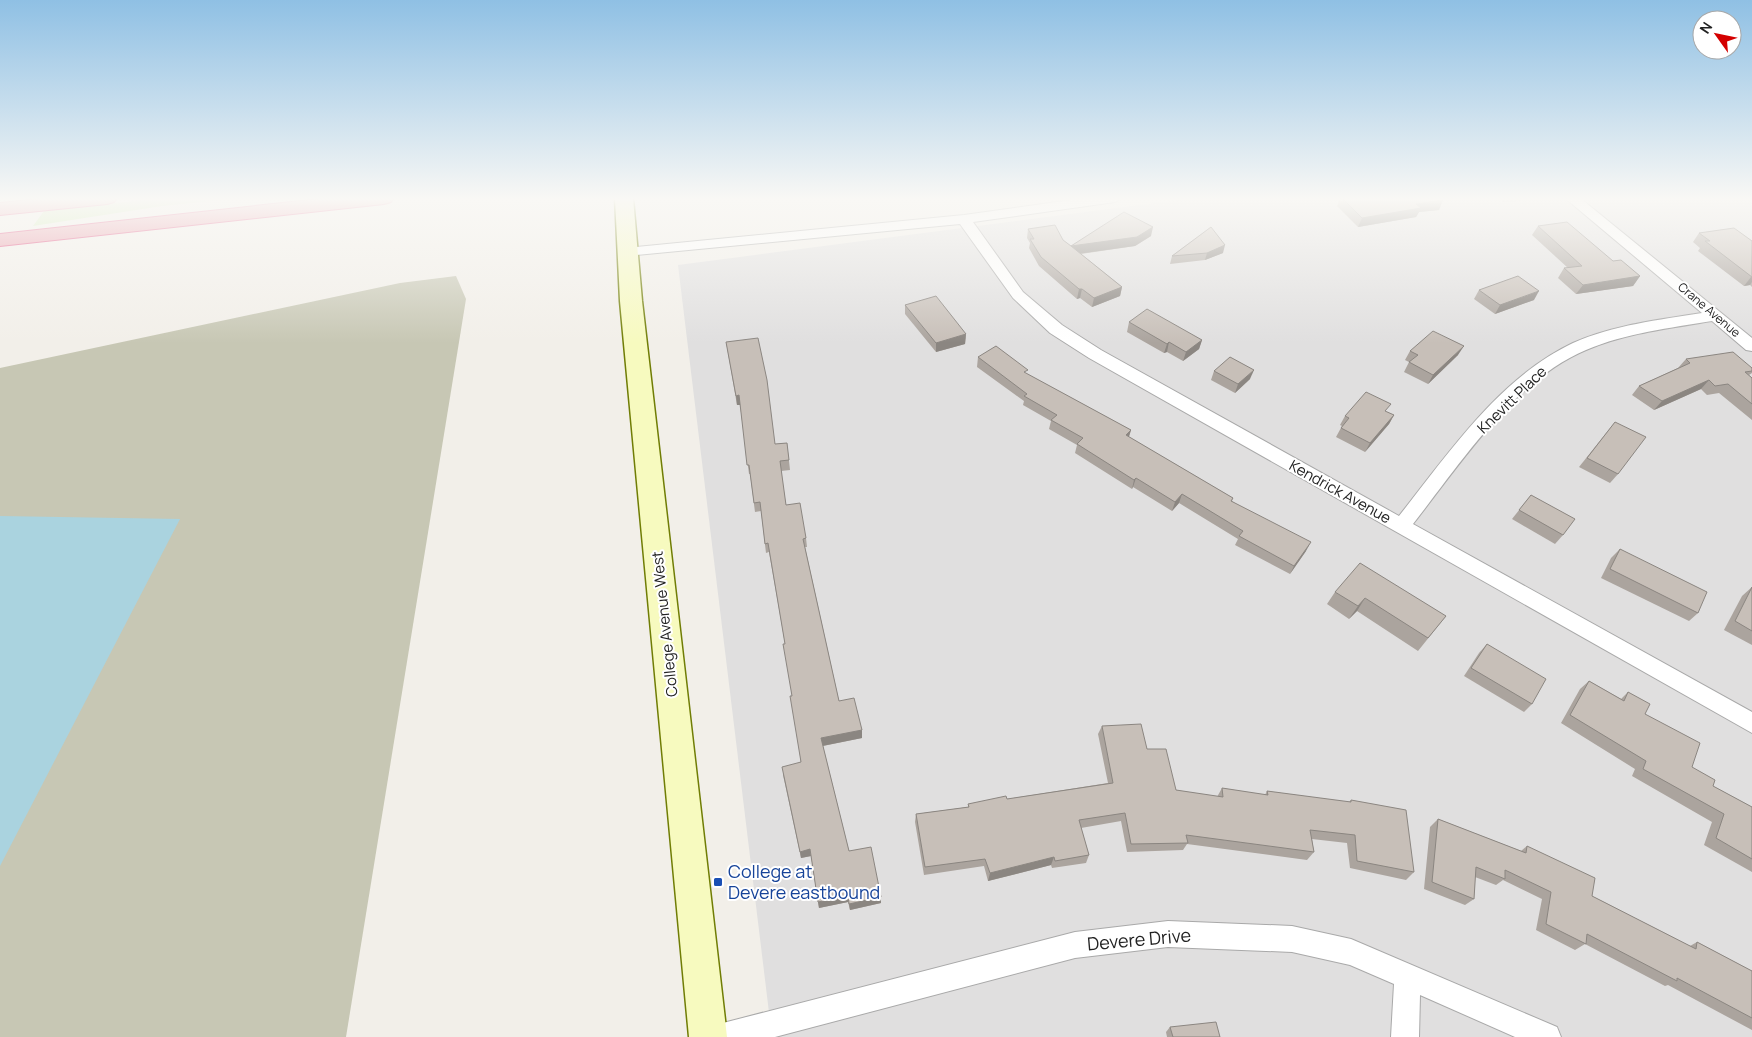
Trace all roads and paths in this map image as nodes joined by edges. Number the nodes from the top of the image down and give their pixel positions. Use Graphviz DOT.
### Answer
graph roads {
  1 [pos="626,246"];
  2 [pos="683,246"];
  3 [pos="983,246"];
  4 [pos="1631,246"];
  5 [pos="626,252"];
  6 [pos="1716,316"];
  7 [pos="1752,346"];
  8 [pos="1401,526"];
  9 [pos="1752,723"];
  10 [pos="1408,976"];
  11 [pos="708,1037"];
  12 [pos="723,1037"];
  13 [pos="1405,1037"];
  14 [pos="1547,1037"];
  1 -- 5 [label="street, College Avenue West"];
  2 -- 5 [label="street"];
  3 -- 8 [label="street, Kendrick Avenue"];
  4 -- 6 [label="street, Crane Avenue"];
  5 -- 11 [label="street, College Avenue West"];
  6 -- 7 [label="street, Crane Avenue"];
  6 -- 8 [label="street, Knevitt Place"];
  8 -- 9 [label="street, Kendrick Avenue"];
  10 -- 12 [label="street, Devere Drive"];
  10 -- 13 [label="street"];
  10 -- 14 [label="street, Devere Drive"];
}
